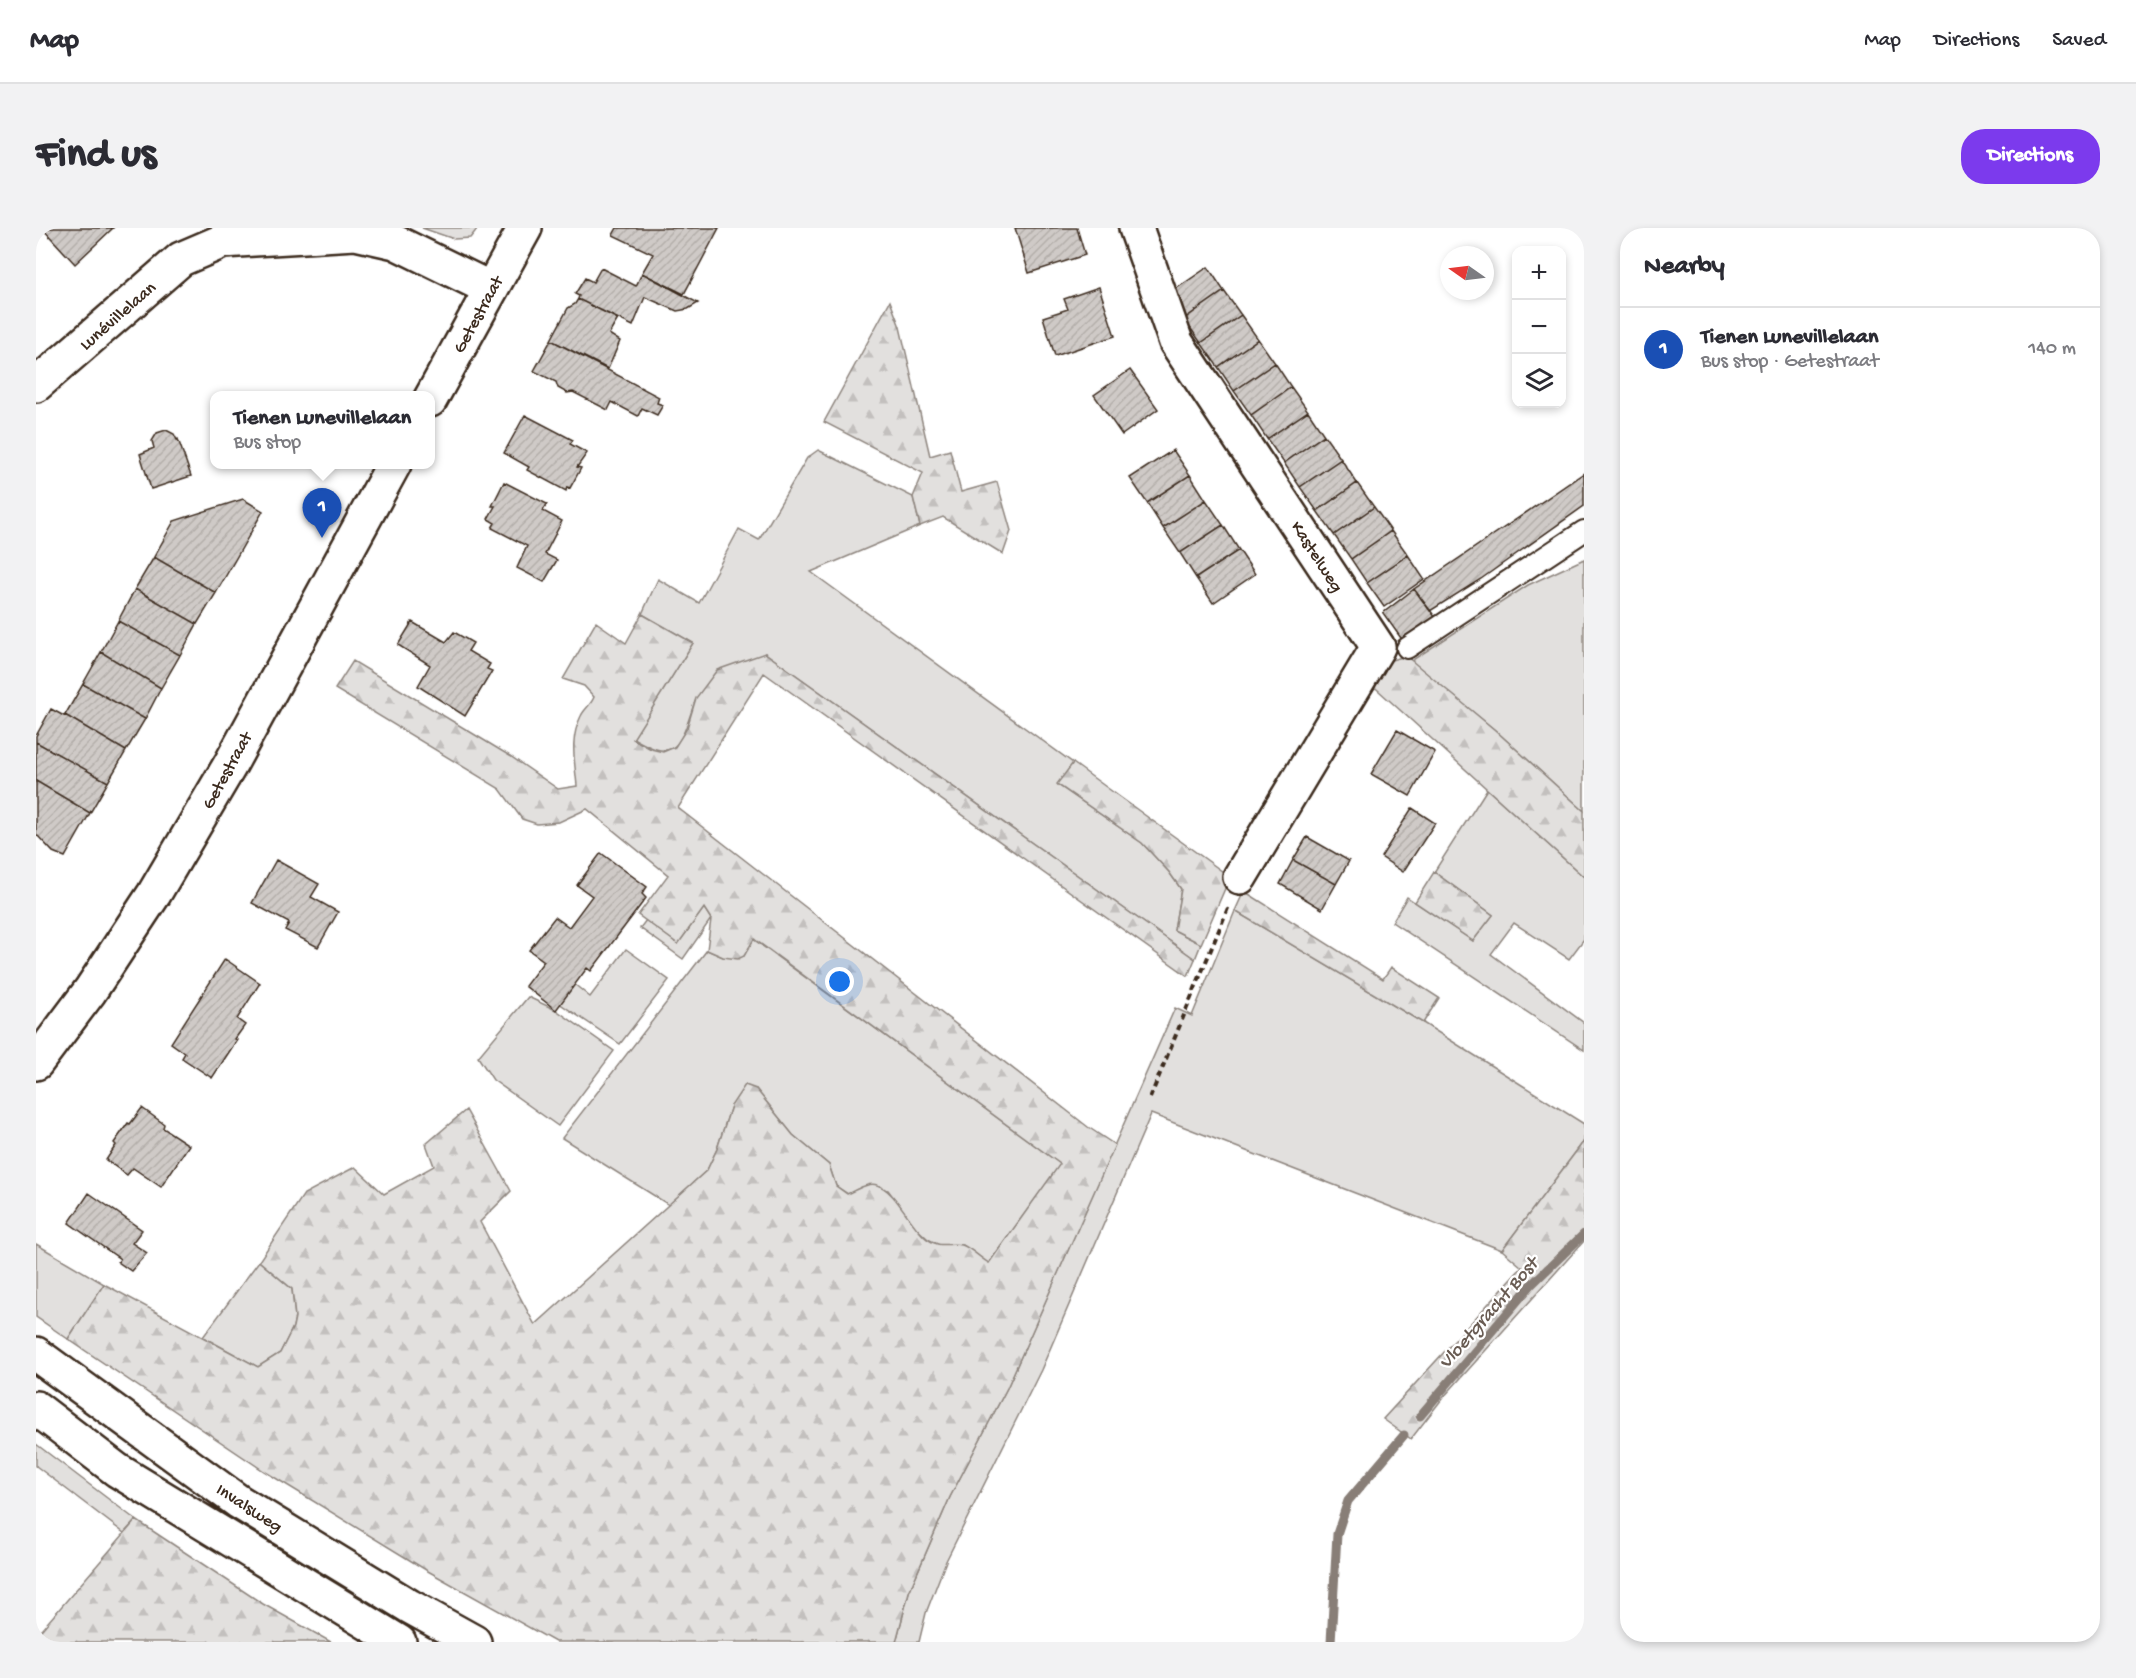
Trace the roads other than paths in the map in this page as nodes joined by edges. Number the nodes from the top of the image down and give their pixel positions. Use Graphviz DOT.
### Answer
graph roads {
  1 [pos="525,228"];
  2 [pos="1136,228"];
  3 [pos="196,239"];
  4 [pos="491,289"];
  5 [pos="36,385"];
  6 [pos="435,391"];
  7 [pos="392,469"];
  8 [pos="1584,531"];
  9 [pos="1407,648"];
  10 [pos="1240,878"];
  11 [pos="36,1063"];
  12 [pos="36,1354"];
  13 [pos="36,1408"];
  14 [pos="399,1642"];
  15 [pos="474,1642"];
  1 -- 4 [label="street, Getestraat"];
  2 -- 10 [label="street, Kastelweg"];
  3 -- 4 [label="street, Lunévillelaan"];
  3 -- 5 [label="street, Lunévillelaan"];
  4 -- 6 [label="street, Getestraat"];
  7 -- 11 [label="street, Getestraat"];
  8 -- 9 [label="lane"];
  12 -- 15 [label="street, Invalsweg"];
  13 -- 14 [label="street, Invalsweg"];
}
